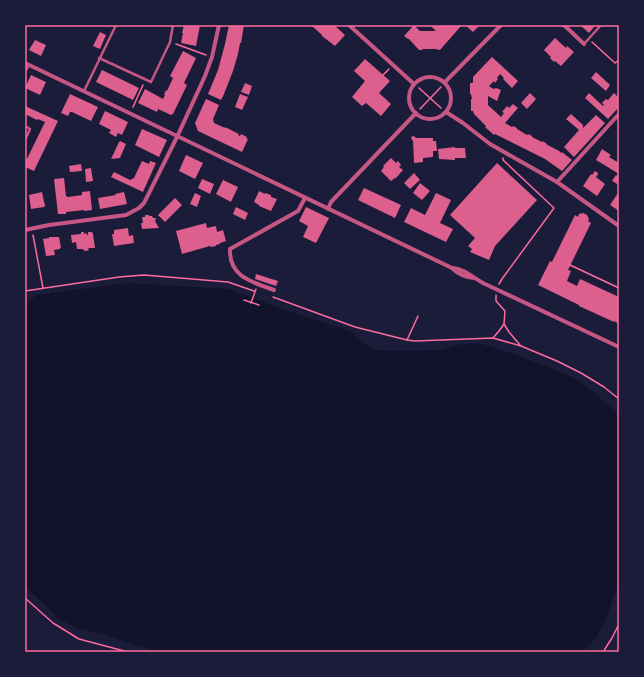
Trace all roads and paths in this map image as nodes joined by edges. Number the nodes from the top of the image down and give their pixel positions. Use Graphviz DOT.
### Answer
graph roads {
  1 [pos="116,25"];
  2 [pos="173,25"];
  3 [pos="219,25"];
  4 [pos="349,25"];
  5 [pos="501,25"];
  6 [pos="564,25"];
  7 [pos="601,25"];
  8 [pos="588,39"];
  9 [pos="170,42"];
  10 [pos="584,44"];
  11 [pos="212,57"];
  12 [pos="100,58"];
  13 [pos="619,60"];
  14 [pos="27,64"];
  15 [pos="25,72"];
  16 [pos="146,80"];
  17 [pos="445,82"];
  18 [pos="414,84"];
  19 [pos="421,90"];
  20 [pos="438,90"];
  21 [pos="84,91"];
  22 [pos="430,98"];
  23 [pos="438,106"];
  24 [pos="422,107"];
  25 [pos="446,112"];
  26 [pos="416,113"];
  27 [pos="130,114"];
  28 [pos="619,114"];
  29 [pos="25,126"];
  30 [pos="178,136"];
  31 [pos="25,140"];
  32 [pos="503,151"];
  33 [pos="557,182"];
  34 [pos="305,198"];
  35 [pos="328,209"];
  36 [pos="619,226"];
  37 [pos="32,228"];
  38 [pos="25,230"];
  39 [pos="570,265"];
  40 [pos="43,288"];
  41 [pos="619,288"];
  42 [pos="496,289"];
  43 [pos="274,290"];
  44 [pos="25,291"];
  45 [pos="270,296"];
  46 [pos="244,300"];
  47 [pos="251,303"];
  48 [pos="259,306"];
  49 [pos="418,316"];
  50 [pos="504,324"];
  51 [pos="493,338"];
  52 [pos="407,340"];
  53 [pos="521,346"];
  54 [pos="619,347"];
  55 [pos="619,399"];
  56 [pos="25,598"];
  57 [pos="619,624"];
  58 [pos="117,651"];
  59 [pos="128,652"];
  60 [pos="603,652"];
  1 -- 12 [label="lane"];
  2 -- 9 [label="lane"];
  3 -- 11 [label="street"];
  4 -- 18 [label="street"];
  5 -- 17 [label="street"];
  6 -- 10 [label="street"];
  7 -- 8 [label="lane"];
  8 -- 10 [label="lane"];
  8 -- 13 [label="path"];
  9 -- 11 [label="path"];
  9 -- 16 [label="lane"];
  11 -- 30 [label="street"];
  12 -- 16 [label="lane"];
  12 -- 21 [label="lane"];
  14 -- 15 [label="lane"];
  14 -- 21 [label="street"];
  16 -- 27 [label="path"];
  17 -- 18 [label="street"];
  17 -- 25 [label="street"];
  18 -- 26 [label="street"];
  19 -- 22 [label="path"];
  20 -- 22 [label="path"];
  21 -- 27 [label="street"];
  22 -- 23 [label="path"];
  22 -- 24 [label="path"];
  25 -- 26 [label="street"];
  25 -- 32 [label="street"];
  26 -- 35 [label="street"];
  27 -- 30 [label="street"];
  28 -- 33 [label="street"];
  29 -- 31 [label="lane"];
  30 -- 34 [label="street"];
  30 -- 37 [label="street"];
  32 -- 33 [label="street"];
  32 -- 42 [label="path"];
  33 -- 36 [label="street"];
  34 -- 35 [label="street"];
  34 -- 43 [label="street"];
  35 -- 42 [label="street"];
  37 -- 38 [label="street"];
  37 -- 40 [label="path"];
  39 -- 41 [label="path"];
  40 -- 44 [label="path"];
  40 -- 47 [label="path"];
  42 -- 50 [label="path"];
  42 -- 54 [label="street"];
  45 -- 52 [label="path"];
  46 -- 47 [label="path"];
  47 -- 48 [label="path"];
  49 -- 52 [label="path"];
  50 -- 51 [label="path"];
  50 -- 53 [label="path"];
  51 -- 52 [label="path"];
  51 -- 53 [label="path"];
  53 -- 55 [label="path"];
  56 -- 58 [label="path"];
  57 -- 60 [label="path"];
  58 -- 59 [label="path"];
}
